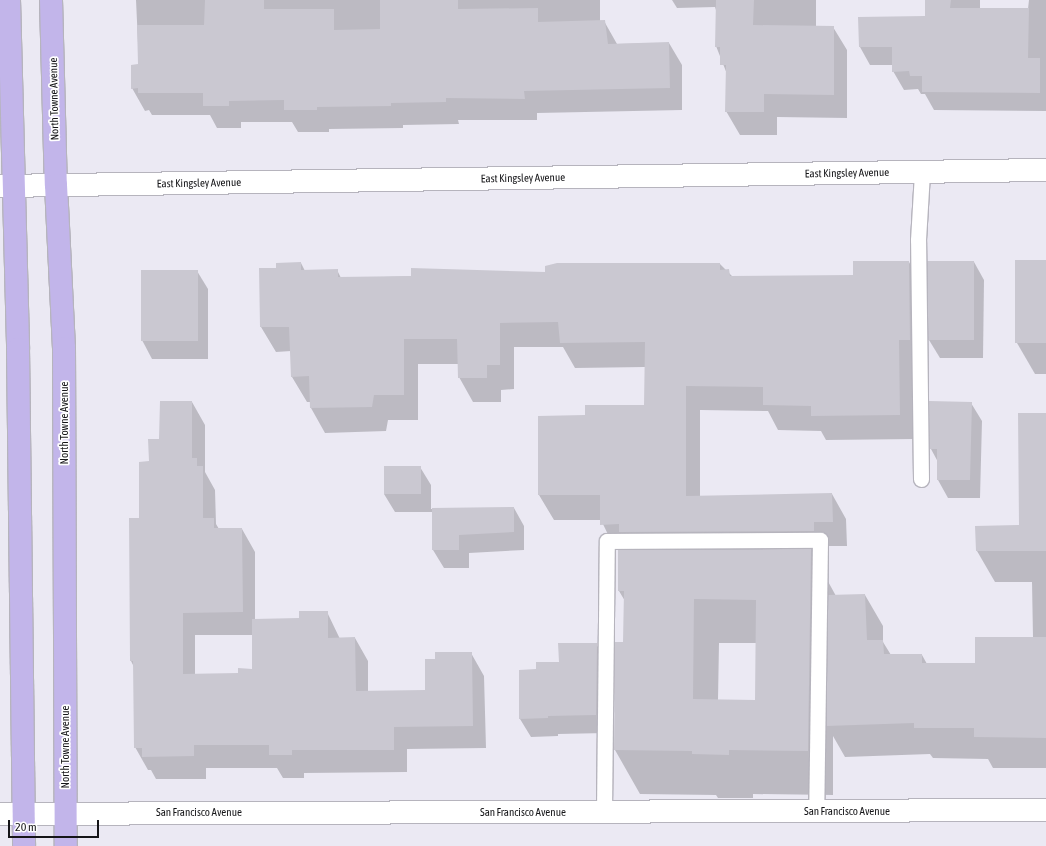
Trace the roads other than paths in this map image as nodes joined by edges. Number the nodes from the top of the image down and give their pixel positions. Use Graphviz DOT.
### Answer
graph roads {
  1 [pos="9,0"];
  2 [pos="51,0"];
  3 [pos="1046,170"];
  4 [pos="922,172"];
  5 [pos="56,185"];
  6 [pos="7,186"];
  7 [pos="922,478"];
  8 [pos="1046,810"];
  9 [pos="816,811"];
  10 [pos="65,812"];
  11 [pos="604,812"];
  12 [pos="23,813"];
  13 [pos="0,814"];
  14 [pos="24,846"];
  15 [pos="66,846"];
  1 -- 6 [label="main road"];
  2 -- 5 [label="main road, North Towne Avenue"];
  3 -- 4 [label="street, East Kingsley Avenue"];
  4 -- 5 [label="street, East Kingsley Avenue"];
  4 -- 7 [label="lane"];
  5 -- 6 [label="street, East Kingsley Avenue"];
  5 -- 10 [label="main road, North Towne Avenue"];
  6 -- 12 [label="main road"];
  8 -- 9 [label="street, San Francisco Avenue"];
  9 -- 11 [label="street, San Francisco Avenue"];
  9 -- 11 [label="lane"];
  10 -- 11 [label="street, San Francisco Avenue"];
  10 -- 12 [label="street, San Francisco Avenue"];
  10 -- 15 [label="main road, North Towne Avenue"];
  12 -- 13 [label="street, San Francisco Avenue"];
  12 -- 14 [label="main road"];
}
